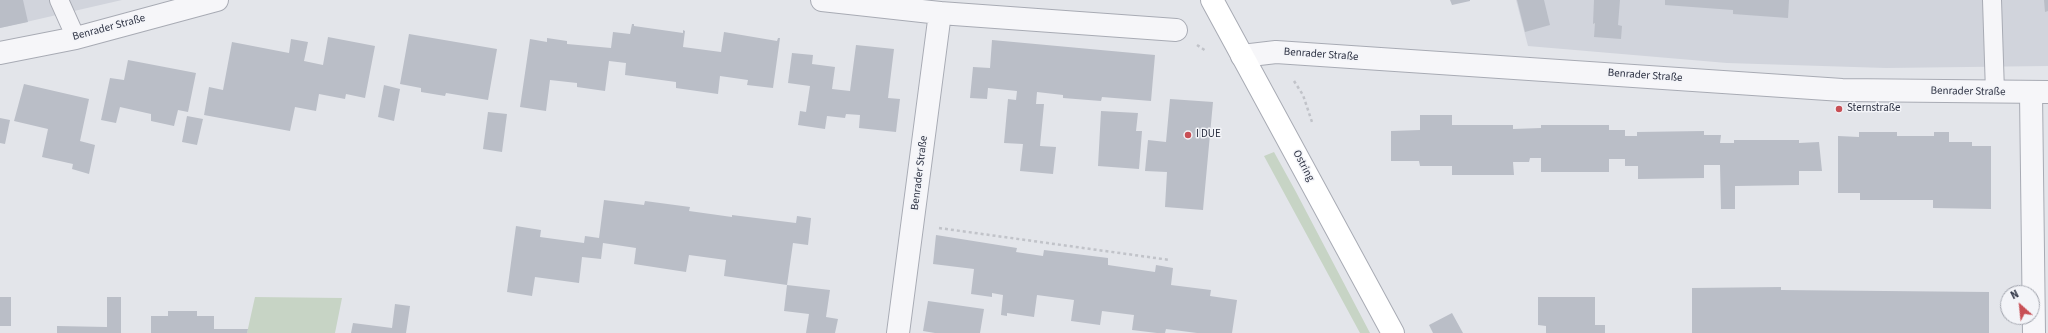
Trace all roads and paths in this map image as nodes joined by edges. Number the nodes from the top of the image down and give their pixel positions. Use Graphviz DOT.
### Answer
graph roads {
  1 [pos="59,0"];
  2 [pos="217,0"];
  3 [pos="822,0"];
  4 [pos="1212,0"];
  5 [pos="1992,0"];
  6 [pos="940,13"];
  7 [pos="1176,30"];
  8 [pos="76,38"];
  9 [pos="0,53"];
  10 [pos="1242,56"];
  11 [pos="1996,92"];
  12 [pos="2039,92"];
  13 [pos="913,225"];
  14 [pos="1170,260"];
  15 [pos="898,333"];
  16 [pos="1393,333"];
  17 [pos="2034,333"];
  1 -- 8 [label="lane"];
  2 -- 8 [label="street, Benrader Straße"];
  3 -- 6 [label="street"];
  4 -- 10 [label="main road, Ostring"];
  5 -- 11 [label="lane"];
  6 -- 7 [label="street"];
  6 -- 13 [label="street, Benrader Straße"];
  8 -- 9 [label="street, Benrader Straße"];
  10 -- 11 [label="street, Benrader Straße"];
  10 -- 16 [label="main road, Ostring"];
  11 -- 12 [label="street, Benrader Straße"];
  12 -- 17 [label="street"];
  13 -- 14 [label="path"];
  13 -- 15 [label="street, Benrader Straße"];
}
